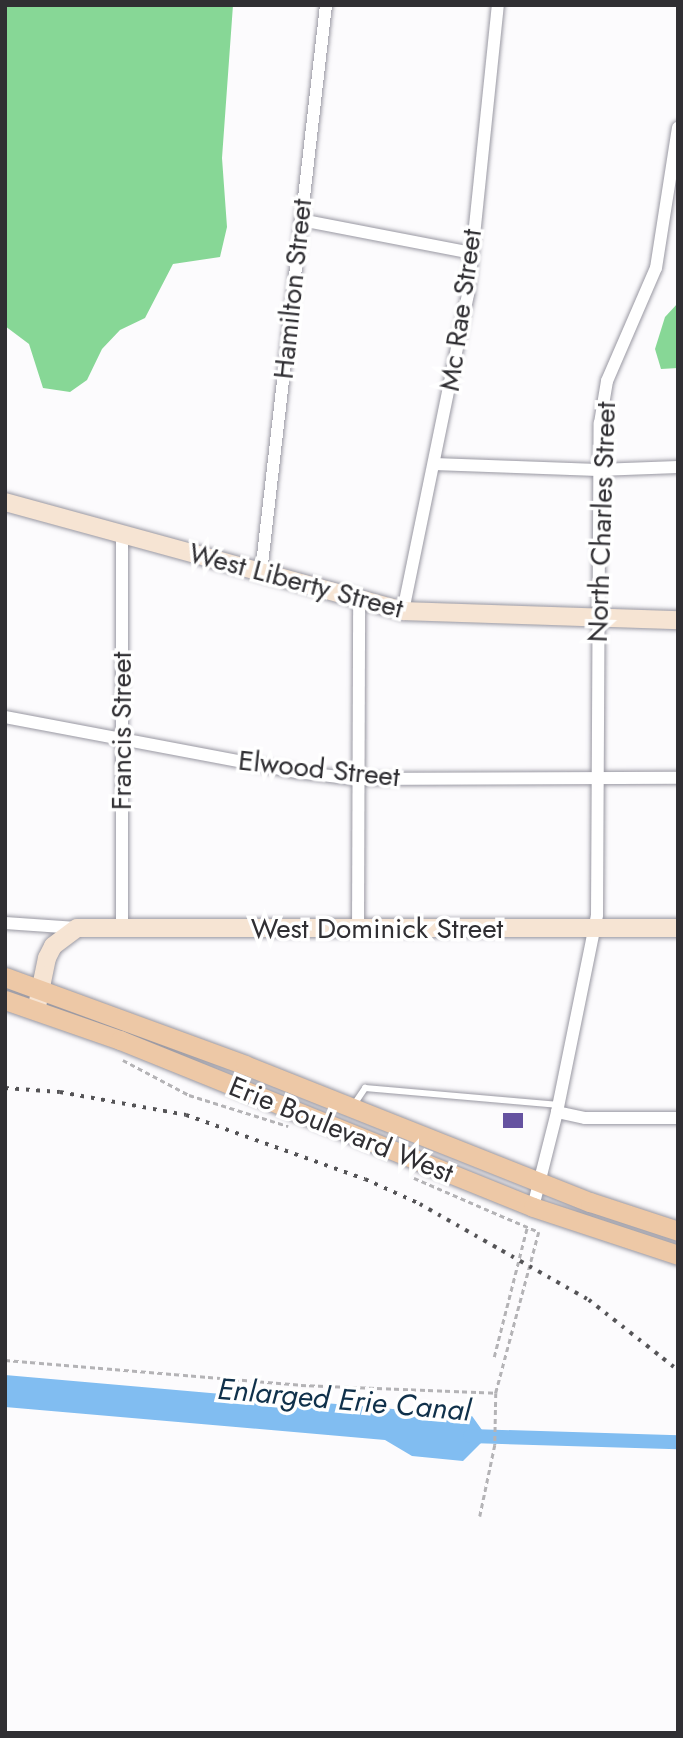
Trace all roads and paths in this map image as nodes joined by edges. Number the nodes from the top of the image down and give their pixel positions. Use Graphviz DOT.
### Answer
graph roads {
  1 [pos="326,5"];
  2 [pos="498,5"];
  3 [pos="678,128"];
  4 [pos="301,220"];
  5 [pos="472,253"];
  6 [pos="434,464"];
  7 [pos="678,467"];
  8 [pos="598,470"];
  9 [pos="5,502"];
  10 [pos="122,534"];
  11 [pos="261,573"];
  12 [pos="359,602"];
  13 [pos="403,611"];
  14 [pos="598,619"];
  15 [pos="678,620"];
  16 [pos="5,717"];
  17 [pos="122,740"];
  18 [pos="598,778"];
  19 [pos="678,778"];
  20 [pos="356,779"];
  21 [pos="5,923"];
  22 [pos="122,927"];
  23 [pos="77,928"];
  24 [pos="678,928"];
  25 [pos="358,929"];
  26 [pos="594,929"];
  27 [pos="5,978"];
  28 [pos="40,989"];
  29 [pos="5,1000"];
  30 [pos="36,1011"];
  31 [pos="116,1055"];
  32 [pos="351,1108"];
  33 [pos="558,1109"];
  34 [pos="678,1118"];
  35 [pos="289,1127"];
  36 [pos="413,1177"];
  37 [pos="538,1183"];
  38 [pos="533,1207"];
  39 [pos="528,1227"];
  40 [pos="678,1231"];
  41 [pos="678,1255"];
  42 [pos="494,1357"];
  43 [pos="5,1360"];
  44 [pos="496,1393"];
  45 [pos="480,1516"];
  1 -- 4 [label="street, Hamilton Street"];
  2 -- 5 [label="street, Mc Rae Street"];
  3 -- 8 [label="street, North Charles Street"];
  4 -- 5 [label="street"];
  4 -- 11 [label="street, Hamilton Street"];
  5 -- 6 [label="street, Mc Rae Street"];
  6 -- 8 [label="street"];
  6 -- 13 [label="street, Mc Rae Street"];
  7 -- 8 [label="street"];
  8 -- 14 [label="street, North Charles Street"];
  9 -- 10 [label="street, West Liberty Street"];
  10 -- 11 [label="street, West Liberty Street"];
  10 -- 17 [label="street, Francis Street"];
  11 -- 12 [label="street, West Liberty Street"];
  12 -- 13 [label="street, West Liberty Street"];
  12 -- 20 [label="street"];
  13 -- 14 [label="street, West Liberty Street"];
  14 -- 15 [label="street, West Liberty Street"];
  14 -- 18 [label="street, North Charles Street"];
  16 -- 17 [label="street, Elwood Street"];
  17 -- 20 [label="street, Elwood Street"];
  17 -- 22 [label="street, Francis Street"];
  18 -- 19 [label="street, Elwood Street"];
  18 -- 20 [label="street, Elwood Street"];
  18 -- 26 [label="street, North Charles Street"];
  20 -- 25 [label="street"];
  21 -- 23 [label="street, West Dominick Street"];
  22 -- 23 [label="street, West Dominick Street"];
  22 -- 25 [label="street, West Dominick Street"];
  23 -- 28 [label="street"];
  24 -- 26 [label="street, West Dominick Street"];
  25 -- 26 [label="street, West Dominick Street"];
  26 -- 33 [label="street, North Charles Street"];
  27 -- 28 [label="main road, Erie Boulevard West"];
  28 -- 30 [label="street"];
  28 -- 32 [label="main road, Erie Boulevard West"];
  29 -- 30 [label="main road, Erie Boulevard West"];
  30 -- 38 [label="main road, Erie Boulevard West"];
  31 -- 35 [label="path"];
  32 -- 33 [label="lane"];
  32 -- 37 [label="main road, Erie Boulevard West"];
  33 -- 34 [label="street"];
  33 -- 37 [label="street, North Charles Street"];
  36 -- 39 [label="path"];
  37 -- 38 [label="street, North Charles Street"];
  37 -- 40 [label="main road, Erie Boulevard West"];
  38 -- 39 [label="path"];
  38 -- 41 [label="main road, Erie Boulevard West"];
  39 -- 42 [label="path"];
  39 -- 44 [label="path"];
  43 -- 44 [label="path"];
  44 -- 45 [label="path"];
}
